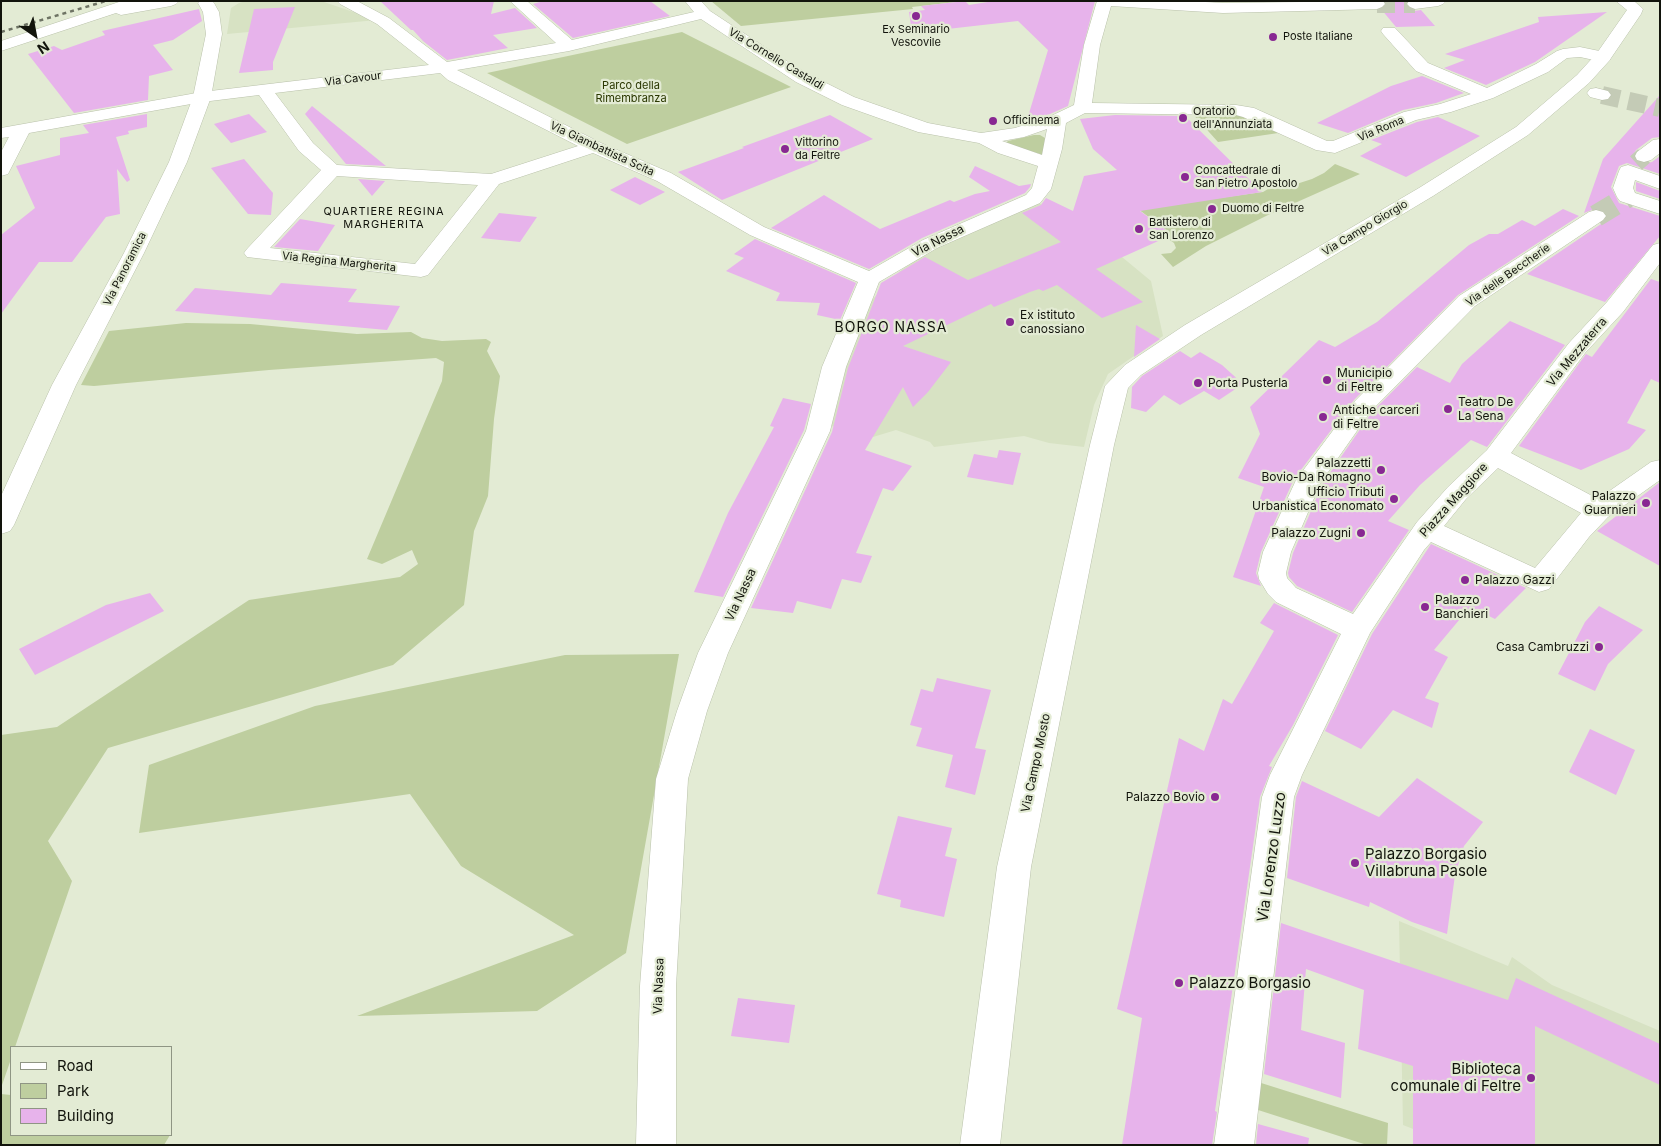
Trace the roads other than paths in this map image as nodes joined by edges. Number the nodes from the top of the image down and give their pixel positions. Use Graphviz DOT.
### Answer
graph roads {
  1 [pos="138,1"];
  2 [pos="345,1"];
  3 [pos="518,1"];
  4 [pos="1105,1"];
  5 [pos="1438,1"];
  6 [pos="1624,1"];
  7 [pos="1415,3"];
  8 [pos="193,4"];
  9 [pos="698,8"];
  10 [pos="107,12"];
  11 [pos="1,46"];
  12 [pos="569,46"];
  13 [pos="1602,57"];
  14 [pos="442,68"];
  15 [pos="264,90"];
  16 [pos="1487,94"];
  17 [pos="202,97"];
  18 [pos="1082,108"];
  19 [pos="1057,120"];
  20 [pos="22,130"];
  21 [pos="1,134"];
  22 [pos="981,138"];
  23 [pos="1660,144"];
  24 [pos="594,147"];
  25 [pos="1048,163"];
  26 [pos="1636,163"];
  27 [pos="1,170"];
  28 [pos="332,170"];
  29 [pos="492,180"];
  30 [pos="1660,182"];
  31 [pos="1660,208"];
  32 [pos="1596,216"];
  33 [pos="1660,249"];
  34 [pos="870,279"];
  35 [pos="1117,386"];
  36 [pos="1496,456"];
  37 [pos="1660,468"];
  38 [pos="1599,511"];
  39 [pos="1,525"];
  40 [pos="1421,536"];
  41 [pos="1358,629"];
  42 [pos="656,1145"];
  43 [pos="980,1145"];
  44 [pos="1234,1145"];
  1 -- 10 [label="street"];
  2 -- 14 [label="street, Via Giambattista Scita"];
  3 -- 12 [label="street"];
  4 -- 16 [label="street"];
  4 -- 18 [label="street"];
  5 -- 7 [label="street"];
  6 -- 13 [label="street"];
  8 -- 10 [label="street"];
  8 -- 17 [label="street, Via Panoramica"];
  9 -- 12 [label="street, Via Cavour"];
  9 -- 22 [label="street, Via Cornelio Castaldi"];
  10 -- 11 [label="street"];
  12 -- 14 [label="street, Via Cavour"];
  13 -- 16 [label="street, Via Roma"];
  13 -- 35 [label="street, Via Campo Giorgio"];
  14 -- 15 [label="street, Via Cavour"];
  14 -- 24 [label="street, Via Giambattista Scita"];
  15 -- 17 [label="street, Via Cavour"];
  15 -- 28 [label="street"];
  16 -- 18 [label="street, Via Roma"];
  17 -- 20 [label="street, Via Cavour"];
  17 -- 39 [label="street, Via Panoramica"];
  18 -- 19 [label="street"];
  19 -- 22 [label="street"];
  19 -- 25 [label="street, Via Nassa"];
  20 -- 21 [label="street, Via Cavour"];
  20 -- 27 [label="street"];
  22 -- 25 [label="street"];
  23 -- 26 [label="street"];
  24 -- 29 [label="street"];
  24 -- 34 [label="street, Via Giambattista Scita"];
  25 -- 34 [label="street, Via Nassa"];
  26 -- 30 [label="street"];
  26 -- 31 [label="street"];
  28 -- 29 [label="street"];
  28 -- 29 [label="street, Via Regina Margherita"];
  32 -- 41 [label="street, Via delle Beccherie"];
  33 -- 36 [label="street, Via Mezzaterra"];
  34 -- 42 [label="street, Via Nassa"];
  35 -- 43 [label="street, Via Campo Mosto"];
  36 -- 38 [label="street, Piazza Maggiore"];
  36 -- 40 [label="street, Piazza Maggiore"];
  37 -- 38 [label="street"];
  38 -- 40 [label="street"];
  40 -- 41 [label="street, Via Lorenzo Luzzo"];
  41 -- 44 [label="street, Via Lorenzo Luzzo"];
}
